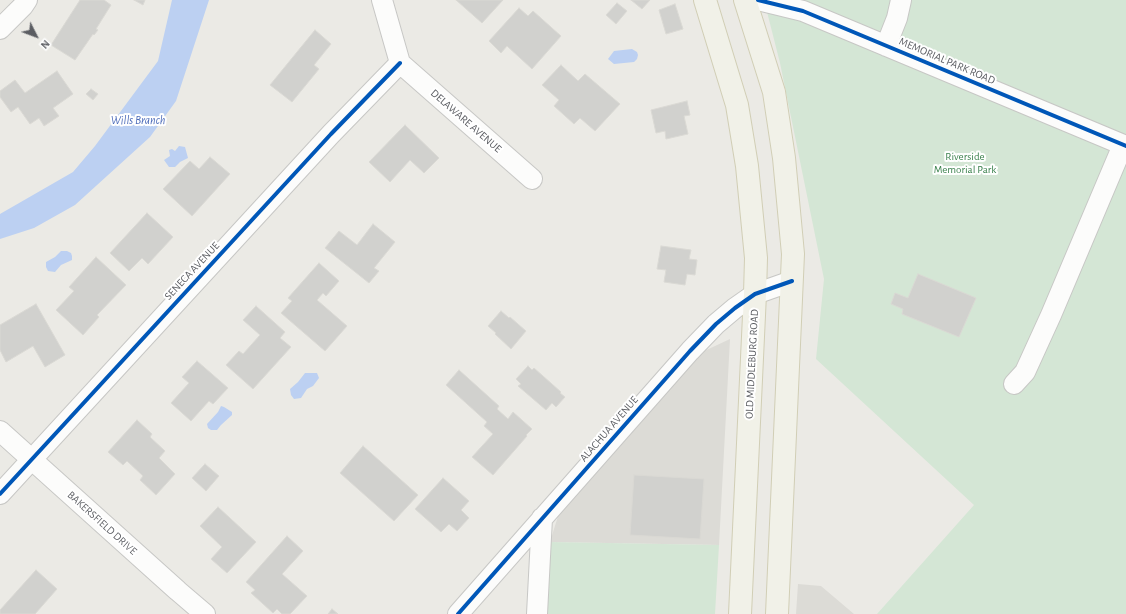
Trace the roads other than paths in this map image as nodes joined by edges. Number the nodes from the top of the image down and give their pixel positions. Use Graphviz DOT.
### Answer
graph roads {
  1 [pos="27,0"];
  2 [pos="382,0"];
  3 [pos="705,0"];
  4 [pos="745,0"];
  5 [pos="758,0"];
  6 [pos="901,0"];
  7 [pos="0,29"];
  8 [pos="886,46"];
  9 [pos="400,63"];
  10 [pos="1125,145"];
  11 [pos="532,179"];
  12 [pos="792,281"];
  13 [pos="755,294"];
  14 [pos="1014,384"];
  15 [pos="0,430"];
  16 [pos="32,460"];
  17 [pos="0,494"];
  18 [pos="542,518"];
  19 [pos="205,614"];
  20 [pos="458,614"];
  21 [pos="537,614"];
  22 [pos="740,614"];
  23 [pos="777,614"];
  1 -- 7 [label="street"];
  2 -- 9 [label="street"];
  3 -- 13 [label="main road, OLD MIDDLEBURG ROAD"];
  4 -- 12 [label="main road"];
  5 -- 8 [label="street, MEMORIAL PARK ROAD"];
  6 -- 8 [label="street"];
  8 -- 10 [label="street, MEMORIAL PARK ROAD"];
  9 -- 11 [label="street, DELAWARE AVENUE"];
  9 -- 16 [label="street, SENECA AVENUE"];
  10 -- 14 [label="street"];
  12 -- 13 [label="street, ALACHUA AVENUE"];
  12 -- 23 [label="main road"];
  13 -- 18 [label="street, ALACHUA AVENUE"];
  13 -- 22 [label="main road, OLD MIDDLEBURG ROAD"];
  15 -- 16 [label="street, BAKERSFIELD DRIVE"];
  16 -- 17 [label="street, SENECA AVENUE"];
  16 -- 19 [label="street, BAKERSFIELD DRIVE"];
  18 -- 20 [label="street, ALACHUA AVENUE"];
  18 -- 21 [label="street"];
}
